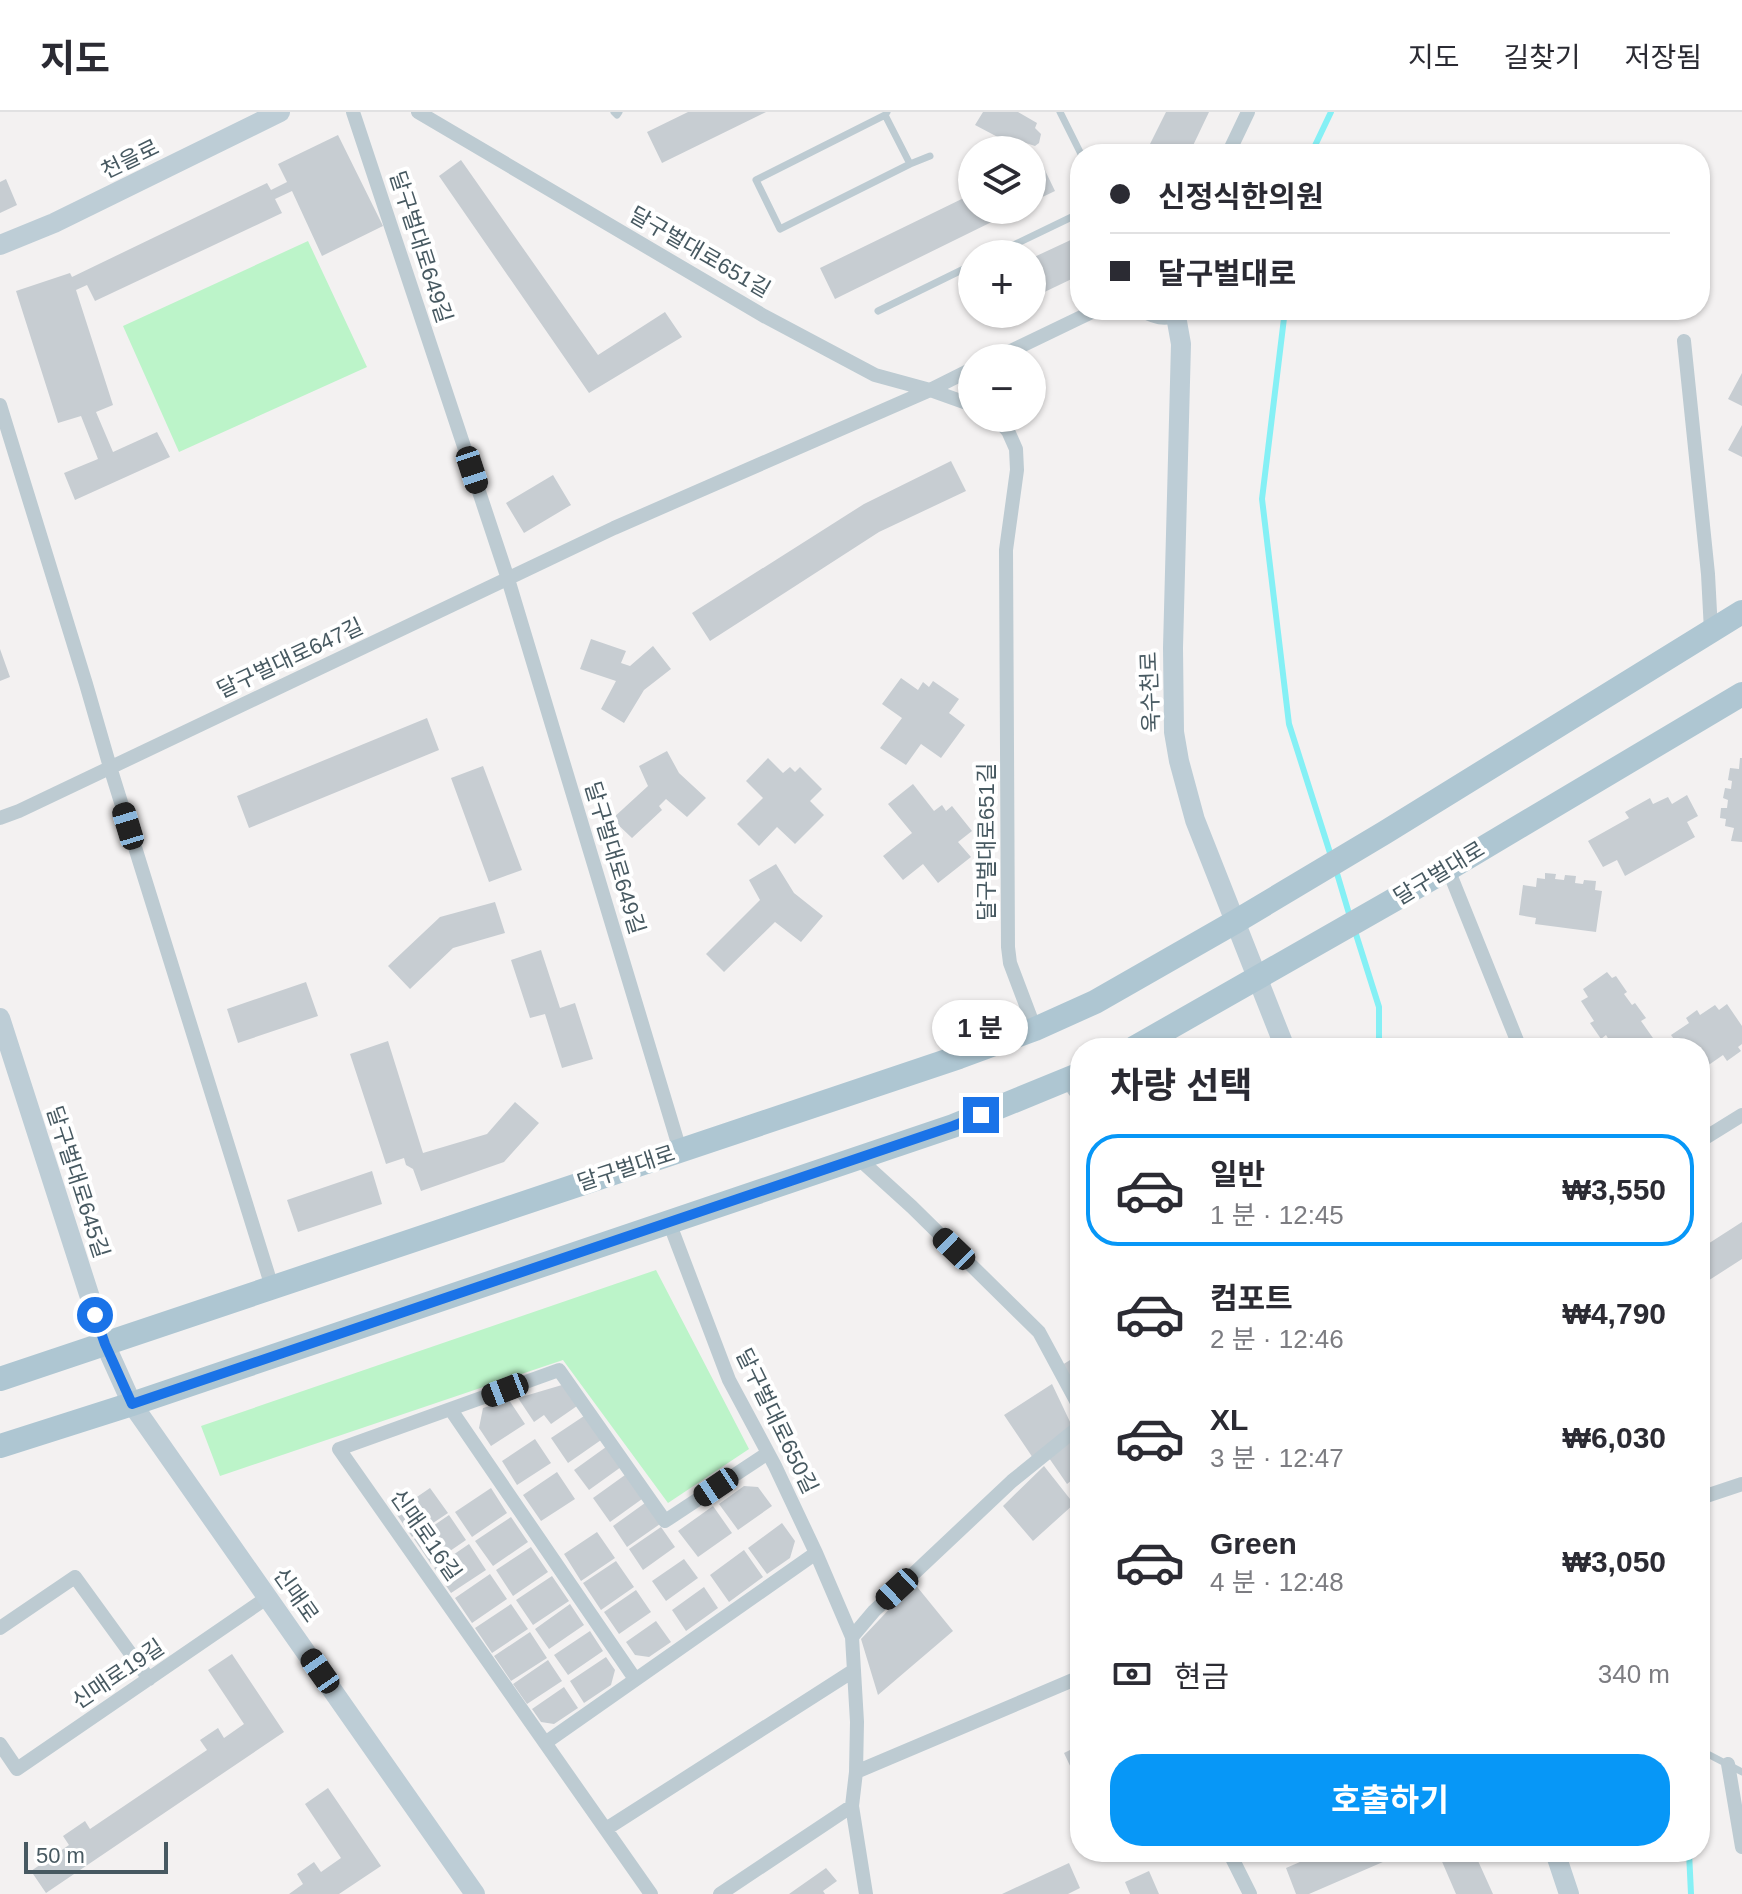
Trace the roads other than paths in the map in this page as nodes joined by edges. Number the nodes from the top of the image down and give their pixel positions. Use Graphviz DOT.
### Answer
graph roads {
  1 [pos="280,112"];
  2 [pos="353,112"];
  3 [pos="418,112"];
  4 [pos="1060,112"];
  5 [pos="1248,112"];
  6 [pos="886,113"];
  7 [pos="1076,144"];
  8 [pos="1233,144"];
  9 [pos="930,156"];
  10 [pos="910,164"];
  11 [pos="1070,218"];
  12 [pos="1024,240"];
  13 [pos="0,245"];
  14 [pos="958,272"];
  15 [pos="878,311"];
  16 [pos="1075,320"];
  17 [pos="1181,320"];
  18 [pos="1684,341"];
  19 [pos="1025,344"];
  20 [pos="958,376"];
  21 [pos="930,390"];
  22 [pos="958,400"];
  23 [pos="0,405"];
  24 [pos="1008,432"];
  25 [pos="508,579"];
  26 [pos="1742,612"];
  27 [pos="1711,631"];
  28 [pos="1742,694"];
  29 [pos="110,767"];
  30 [pos="0,818"];
  31 [pos="1448,869"];
  32 [pos="1235,922"];
  33 [pos="1258,979"];
  34 [pos="0,1018"];
  35 [pos="1035,1029"];
  36 [pos="1152,1038"];
  37 [pos="1281,1038"];
  38 [pos="1516,1038"];
  39 [pos="1070,1086"];
  40 [pos="1742,1115"];
  41 [pos="1710,1135"];
  42 [pos="680,1150"];
  43 [pos="858,1158"];
  44 [pos="669,1222"];
  45 [pos="272,1287"];
  46 [pos="105,1344"];
  47 [pos="0,1379"];
  48 [pos="1070,1389"];
  49 [pos="132,1404"];
  50 [pos="451,1410"];
  51 [pos="1070,1434"];
  52 [pos="0,1446"];
  53 [pos="768,1453"];
  54 [pos="1742,1484"];
  55 [pos="1710,1495"];
  56 [pos="816,1553"];
  57 [pos="268,1597"];
  58 [pos="0,1628"];
  59 [pos="852,1637"];
  60 [pos="853,1671"];
  61 [pos="149,1679"];
  62 [pos="635,1679"];
  63 [pos="1070,1681"];
  64 [pos="545,1743"];
  65 [pos="0,1744"];
  66 [pos="1710,1755"];
  67 [pos="1728,1764"];
  68 [pos="856,1772"];
  69 [pos="1742,1772"];
  70 [pos="852,1806"];
  71 [pos="606,1829"];
  72 [pos="1742,1847"];
  73 [pos="1234,1862"];
  74 [pos="1558,1862"];
  75 [pos="475,1894"];
  76 [pos="651,1894"];
  77 [pos="720,1894"];
  78 [pos="866,1894"];
  79 [pos="1250,1894"];
  80 [pos="1569,1894"];
  1 -- 13 [label="street, 천을로"];
  2 -- 25 [label="street, 달구벌대로649길"];
  3 -- 21 [label="street, 달구벌대로651길"];
  4 -- 7 [label="lane"];
  5 -- 8 [label="street"];
  6 -- 10 [label="lane"];
  6 -- 10 [label="lane"];
  9 -- 10 [label="lane"];
  11 -- 12 [label="lane"];
  14 -- 15 [label="lane"];
  16 -- 19 [label="street"];
  17 -- 32 [label="street, 욱수천로"];
  18 -- 27 [label="street"];
  20 -- 21 [label="street"];
  21 -- 22 [label="street, 달구벌대로651길"];
  21 -- 25 [label="street"];
  23 -- 29 [label="street"];
  24 -- 35 [label="street, 달구벌대로651길"];
  25 -- 29 [label="street, 달구벌대로647길"];
  25 -- 42 [label="street, 달구벌대로649길"];
  26 -- 27 [label="main road"];
  27 -- 32 [label="main road, 달구벌대로"];
  28 -- 31 [label="main road, 달구벌대로"];
  29 -- 30 [label="street, 달구벌대로647길"];
  29 -- 45 [label="street"];
  31 -- 33 [label="main road, 달구벌대로"];
  31 -- 38 [label="street"];
  32 -- 33 [label="street, 욱수천로"];
  32 -- 35 [label="main road, 달구벌대로"];
  33 -- 36 [label="main road, 달구벌대로"];
  33 -- 37 [label="street, 욱수천로"];
  34 -- 46 [label="street, 달구벌대로645길"];
  35 -- 42 [label="main road, 달구벌대로"];
  39 -- 43 [label="main road"];
  40 -- 41 [label="street"];
  42 -- 45 [label="main road, 달구벌대로"];
  43 -- 44 [label="main road"];
  43 -- 48 [label="street"];
  44 -- 49 [label="main road"];
  44 -- 53 [label="street, 달구벌대로650길"];
  45 -- 46 [label="main road, 달구벌대로"];
  46 -- 47 [label="main road, 달구벌대로"];
  46 -- 49 [label="street, 달구벌대로645길"];
  49 -- 52 [label="main road"];
  49 -- 57 [label="street, 신매로"];
  50 -- 53 [label="street, 신매로16길"];
  50 -- 62 [label="street"];
  50 -- 64 [label="street, 신매로16길"];
  51 -- 59 [label="street"];
  53 -- 56 [label="street, 달구벌대로650길"];
  54 -- 55 [label="street"];
  56 -- 59 [label="street, 달구벌대로650길"];
  56 -- 62 [label="street"];
  57 -- 61 [label="street, 신매로19길"];
  57 -- 75 [label="street, 신매로"];
  58 -- 61 [label="street"];
  59 -- 60 [label="street, 달구벌대로650길"];
  60 -- 68 [label="street, 달구벌대로650길"];
  60 -- 71 [label="street"];
  61 -- 65 [label="street, 신매로19길"];
  62 -- 64 [label="street"];
  63 -- 68 [label="street"];
  64 -- 71 [label="street, 신매로16길"];
  66 -- 67 [label="lane"];
  67 -- 69 [label="lane"];
  67 -- 72 [label="street"];
  68 -- 70 [label="street, 달구벌대로650길"];
  70 -- 77 [label="street"];
  70 -- 78 [label="street, 달구벌대로650길"];
  71 -- 76 [label="street, 신매로16길"];
  73 -- 79 [label="street"];
  74 -- 80 [label="street"];
}
